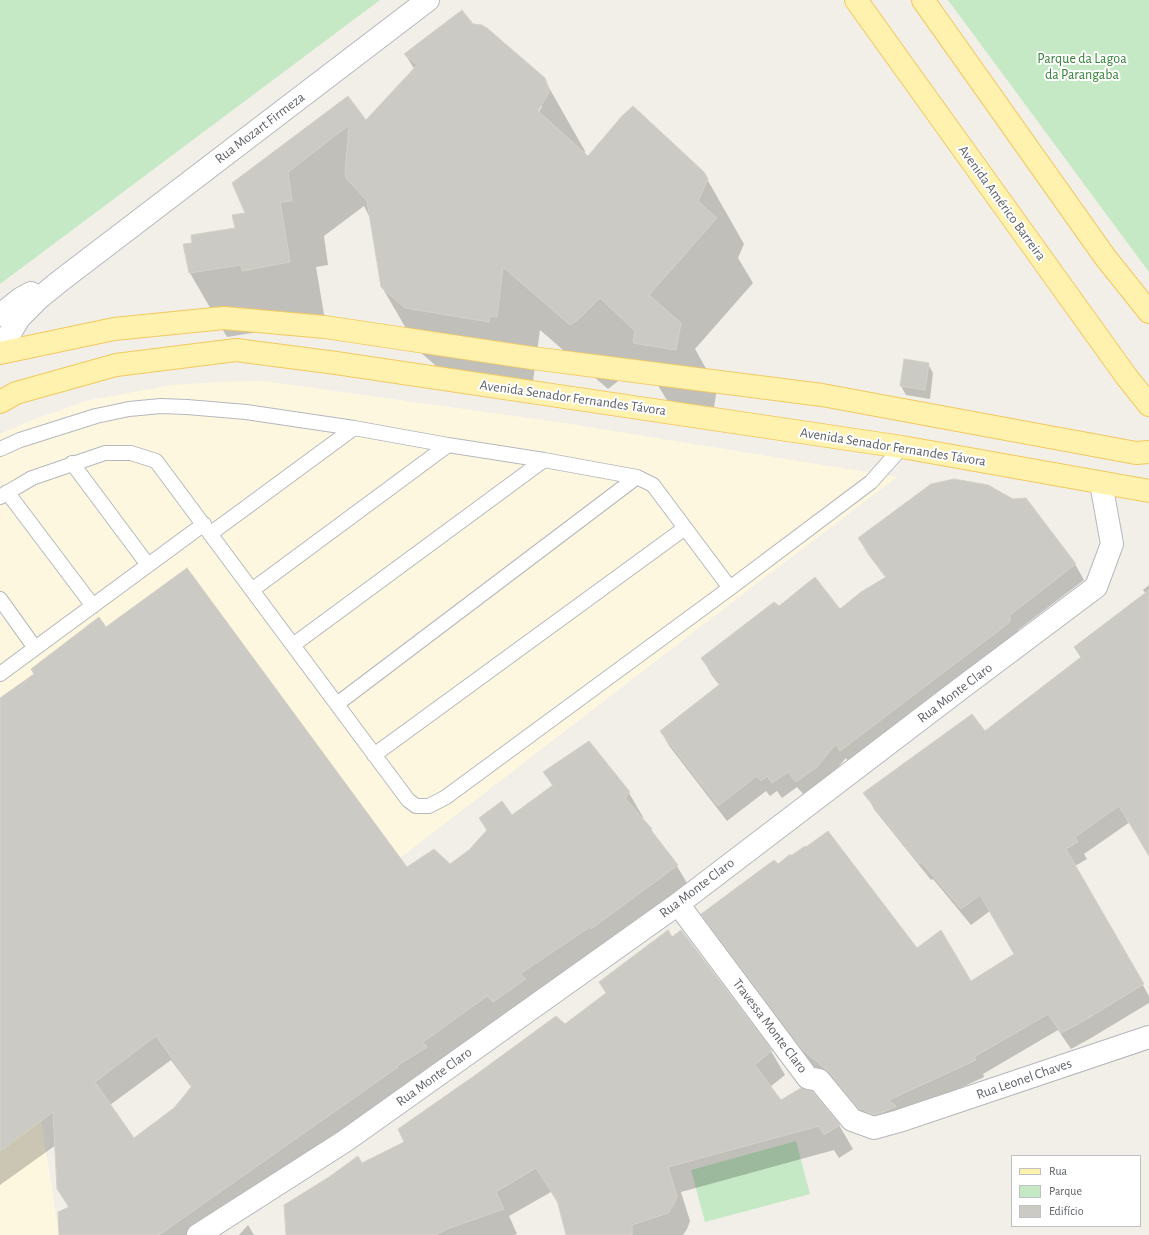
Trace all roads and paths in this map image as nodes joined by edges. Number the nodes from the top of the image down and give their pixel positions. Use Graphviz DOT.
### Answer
graph roads {
  1 [pos="428,0"];
  2 [pos="856,0"];
  3 [pos="923,0"];
  4 [pos="92,257"];
  5 [pos="1149,312"];
  6 [pos="0,315"];
  7 [pos="1,353"];
  8 [pos="0,402"];
  9 [pos="1149,405"];
  10 [pos="354,428"];
  11 [pos="448,445"];
  12 [pos="902,447"];
  13 [pos="0,449"];
  14 [pos="1149,452"];
  15 [pos="544,460"];
  16 [pos="72,463"];
  17 [pos="637,477"];
  18 [pos="1101,483"];
  19 [pos="1149,491"];
  20 [pos="4,495"];
  21 [pos="685,528"];
  22 [pos="207,529"];
  23 [pos="148,565"];
  24 [pos="730,588"];
  25 [pos="252,590"];
  26 [pos="0,599"];
  27 [pos="93,606"];
  28 [pos="293,645"];
  29 [pos="35,648"];
  30 [pos="0,674"];
  31 [pos="337,704"];
  32 [pos="374,754"];
  33 [pos="678,904"];
  34 [pos="1149,1037"];
  35 [pos="900,1121"];
  36 [pos="198,1235"];
  1 -- 4 [label="street, Rua Mozart Firmeza"];
  2 -- 9 [label="main road, Avenida Américo Barreira"];
  3 -- 5 [label="main road"];
  4 -- 6 [label="street, Rua Mozart Firmeza"];
  4 -- 7 [label="street, Rua Mozart Firmeza"];
  7 -- 14 [label="main road"];
  8 -- 12 [label="main road, Avenida Senador Fernandes Távora"];
  10 -- 11 [label="lane"];
  10 -- 13 [label="lane"];
  10 -- 22 [label="lane"];
  11 -- 15 [label="lane"];
  11 -- 25 [label="lane"];
  12 -- 18 [label="main road, Avenida Senador Fernandes Távora"];
  12 -- 24 [label="lane"];
  15 -- 17 [label="lane"];
  15 -- 28 [label="lane"];
  16 -- 20 [label="lane"];
  16 -- 22 [label="lane"];
  16 -- 23 [label="lane"];
  17 -- 21 [label="lane"];
  17 -- 31 [label="lane"];
  18 -- 19 [label="main road, Avenida Senador Fernandes Távora"];
  18 -- 33 [label="street, Rua Monte Claro"];
  20 -- 27 [label="lane"];
  21 -- 24 [label="lane"];
  21 -- 32 [label="lane"];
  22 -- 23 [label="lane"];
  22 -- 25 [label="lane"];
  23 -- 27 [label="lane"];
  24 -- 32 [label="lane"];
  25 -- 28 [label="lane"];
  26 -- 29 [label="lane"];
  27 -- 29 [label="lane"];
  28 -- 31 [label="lane"];
  29 -- 30 [label="lane"];
  31 -- 32 [label="lane"];
  33 -- 35 [label="street, Travessa Monte Claro"];
  33 -- 36 [label="street, Rua Monte Claro"];
  34 -- 35 [label="street, Rua Leonel Chaves"];
}
